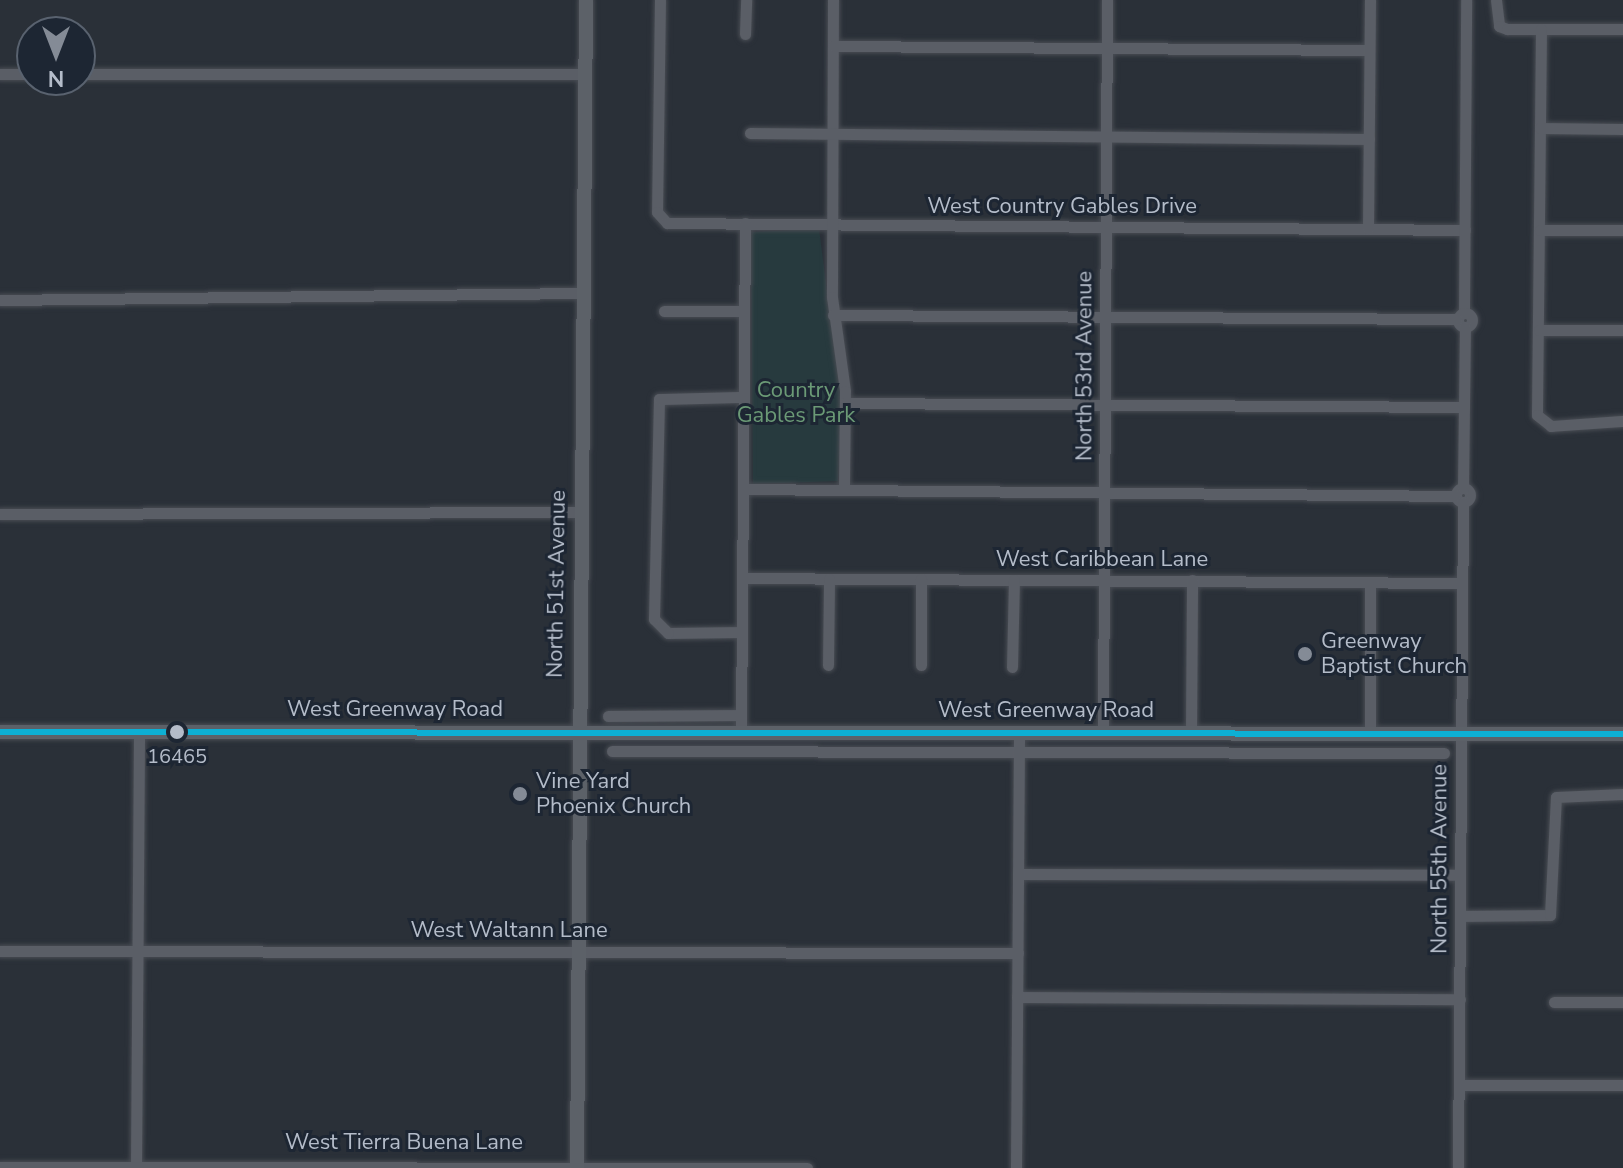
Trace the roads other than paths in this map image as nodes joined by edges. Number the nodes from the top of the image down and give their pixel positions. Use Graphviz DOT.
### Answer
graph roads {
  1 [pos="586,0"];
  2 [pos="660,0"];
  3 [pos="746,0"];
  4 [pos="833,0"];
  5 [pos="1107,0"];
  6 [pos="1370,0"];
  7 [pos="1496,0"];
  8 [pos="1467,1"];
  9 [pos="1541,29"];
  10 [pos="1623,29"];
  11 [pos="745,34"];
  12 [pos="833,46"];
  13 [pos="1107,48"];
  14 [pos="1369,50"];
  15 [pos="96,74"];
  16 [pos="585,74"];
  17 [pos="1540,128"];
  18 [pos="1623,129"];
  19 [pos="750,133"];
  20 [pos="831,134"];
  21 [pos="1107,138"];
  22 [pos="1369,139"];
  23 [pos="745,223"];
  24 [pos="831,224"];
  25 [pos="1106,227"];
  26 [pos="1368,229"];
  27 [pos="1465,230"];
  28 [pos="1540,230"];
  29 [pos="1623,230"];
  30 [pos="583,293"];
  31 [pos="0,300"];
  32 [pos="664,311"];
  33 [pos="744,311"];
  34 [pos="833,315"];
  35 [pos="1105,316"];
  36 [pos="1462,319"];
  37 [pos="1539,330"];
  38 [pos="1623,330"];
  39 [pos="743,397"];
  40 [pos="845,403"];
  41 [pos="1105,405"];
  42 [pos="1464,407"];
  43 [pos="1623,421"];
  44 [pos="743,489"];
  45 [pos="844,489"];
  46 [pos="1104,492"];
  47 [pos="1460,495"];
  48 [pos="580,512"];
  49 [pos="0,514"];
  50 [pos="742,578"];
  51 [pos="829,579"];
  52 [pos="921,579"];
  53 [pos="1014,580"];
  54 [pos="1192,580"];
  55 [pos="1104,581"];
  56 [pos="1370,582"];
  57 [pos="1462,583"];
  58 [pos="742,632"];
  59 [pos="828,665"];
  60 [pos="921,665"];
  61 [pos="1012,667"];
  62 [pos="741,715"];
  63 [pos="608,716"];
  64 [pos="0,732"];
  65 [pos="577,732"];
  66 [pos="741,732"];
  67 [pos="789,732"];
  68 [pos="139,733"];
  69 [pos="1019,733"];
  70 [pos="1103,733"];
  71 [pos="1191,733"];
  72 [pos="1255,733"];
  73 [pos="1370,733"];
  74 [pos="1461,734"];
  75 [pos="1623,734"];
  76 [pos="612,751"];
  77 [pos="789,751"];
  78 [pos="1019,751"];
  79 [pos="1255,752"];
  80 [pos="1444,753"];
  81 [pos="1623,794"];
  82 [pos="1018,874"];
  83 [pos="1460,875"];
  84 [pos="1460,916"];
  85 [pos="137,950"];
  86 [pos="0,951"];
  87 [pos="578,951"];
  88 [pos="1018,953"];
  89 [pos="1017,997"];
  90 [pos="1460,999"];
  91 [pos="1554,1002"];
  92 [pos="1623,1002"];
  93 [pos="1459,1085"];
  94 [pos="1623,1085"];
  95 [pos="577,1166"];
  96 [pos="0,1167"];
  97 [pos="136,1167"];
  98 [pos="82,1168"];
  99 [pos="807,1168"];
  100 [pos="1016,1168"];
  101 [pos="1458,1168"];
  1 -- 16 [label="main road, North 51st Avenue"];
  2 -- 23 [label="street, West Country Gables Drive"];
  3 -- 11 [label="street"];
  4 -- 12 [label="street"];
  5 -- 13 [label="street, North 53rd Avenue"];
  6 -- 14 [label="street"];
  7 -- 9 [label="street"];
  8 -- 27 [label="street, North 55th Avenue"];
  9 -- 10 [label="street"];
  9 -- 17 [label="street"];
  12 -- 13 [label="street"];
  12 -- 20 [label="street"];
  13 -- 14 [label="street"];
  13 -- 21 [label="street, North 53rd Avenue"];
  14 -- 22 [label="street"];
  15 -- 16 [label="street"];
  16 -- 30 [label="main road, North 51st Avenue"];
  17 -- 18 [label="street"];
  17 -- 28 [label="street"];
  19 -- 20 [label="street"];
  20 -- 21 [label="street"];
  20 -- 24 [label="street"];
  21 -- 22 [label="street"];
  21 -- 25 [label="street, North 53rd Avenue"];
  22 -- 26 [label="street"];
  23 -- 24 [label="street, West Country Gables Drive"];
  23 -- 33 [label="street"];
  24 -- 25 [label="street, West Country Gables Drive"];
  24 -- 34 [label="street"];
  25 -- 26 [label="street, West Country Gables Drive"];
  25 -- 35 [label="street, North 53rd Avenue"];
  26 -- 27 [label="street, West Country Gables Drive"];
  27 -- 36 [label="street, North 55th Avenue"];
  28 -- 29 [label="street"];
  28 -- 37 [label="street"];
  30 -- 31 [label="street"];
  30 -- 48 [label="main road, North 51st Avenue"];
  32 -- 33 [label="street"];
  33 -- 39 [label="street"];
  34 -- 35 [label="street"];
  34 -- 40 [label="street"];
  35 -- 36 [label="street"];
  35 -- 41 [label="street, North 53rd Avenue"];
  36 -- 42 [label="street, North 55th Avenue"];
  37 -- 38 [label="street"];
  37 -- 43 [label="street"];
  39 -- 44 [label="street"];
  39 -- 58 [label="street"];
  40 -- 41 [label="street"];
  40 -- 45 [label="street"];
  41 -- 42 [label="street"];
  41 -- 46 [label="street, North 53rd Avenue"];
  42 -- 47 [label="street, North 55th Avenue"];
  44 -- 45 [label="street"];
  44 -- 50 [label="street"];
  45 -- 46 [label="street"];
  46 -- 47 [label="street"];
  46 -- 55 [label="street, North 53rd Avenue"];
  47 -- 57 [label="street, North 55th Avenue"];
  48 -- 49 [label="street"];
  48 -- 65 [label="main road, North 51st Avenue"];
  50 -- 51 [label="street, West Caribbean Lane"];
  50 -- 58 [label="street"];
  51 -- 52 [label="street, West Caribbean Lane"];
  51 -- 59 [label="street"];
  52 -- 53 [label="street, West Caribbean Lane"];
  52 -- 60 [label="street"];
  53 -- 55 [label="street, West Caribbean Lane"];
  53 -- 61 [label="street"];
  54 -- 55 [label="street, West Caribbean Lane"];
  54 -- 56 [label="street, West Caribbean Lane"];
  54 -- 71 [label="street"];
  55 -- 70 [label="street, North 53rd Avenue"];
  56 -- 57 [label="street, West Caribbean Lane"];
  56 -- 73 [label="street"];
  57 -- 74 [label="street, North 55th Avenue"];
  58 -- 62 [label="street"];
  62 -- 63 [label="street"];
  62 -- 66 [label="street"];
  64 -- 68 [label="main road, West Greenway Road"];
  65 -- 66 [label="main road, West Greenway Road"];
  65 -- 68 [label="main road, West Greenway Road"];
  65 -- 87 [label="main road, North 51st Avenue"];
  66 -- 67 [label="main road, West Greenway Road"];
  67 -- 69 [label="main road, West Greenway Road"];
  67 -- 77 [label="street"];
  68 -- 85 [label="street"];
  69 -- 70 [label="main road, West Greenway Road"];
  69 -- 78 [label="street"];
  70 -- 71 [label="main road, West Greenway Road"];
  71 -- 72 [label="main road, West Greenway Road"];
  72 -- 73 [label="main road, West Greenway Road"];
  72 -- 79 [label="street"];
  73 -- 74 [label="main road, West Greenway Road"];
  74 -- 75 [label="main road, West Greenway Road"];
  74 -- 83 [label="street, North 55th Avenue"];
  76 -- 77 [label="street, West Greenway Road"];
  77 -- 78 [label="street, West Greenway Road"];
  78 -- 79 [label="street, West Greenway Road"];
  78 -- 82 [label="street"];
  79 -- 80 [label="street, West Greenway Road"];
  81 -- 84 [label="street"];
  82 -- 83 [label="street"];
  82 -- 88 [label="street"];
  83 -- 84 [label="street, North 55th Avenue"];
  84 -- 90 [label="street, North 55th Avenue"];
  85 -- 86 [label="street, West Waltann Lane"];
  85 -- 87 [label="street, West Waltann Lane"];
  85 -- 97 [label="street"];
  87 -- 88 [label="street, West Waltann Lane"];
  87 -- 95 [label="main road, North 51st Avenue"];
  88 -- 89 [label="street"];
  89 -- 90 [label="street"];
  89 -- 100 [label="street"];
  90 -- 93 [label="street, North 55th Avenue"];
  91 -- 92 [label="street"];
  93 -- 94 [label="street"];
  93 -- 101 [label="street, North 55th Avenue"];
  95 -- 97 [label="street, West Tierra Buena Lane"];
  95 -- 99 [label="street, West Tierra Buena Lane"];
  96 -- 98 [label="street, West Tierra Buena Lane"];
  97 -- 98 [label="street, West Tierra Buena Lane"];
}
